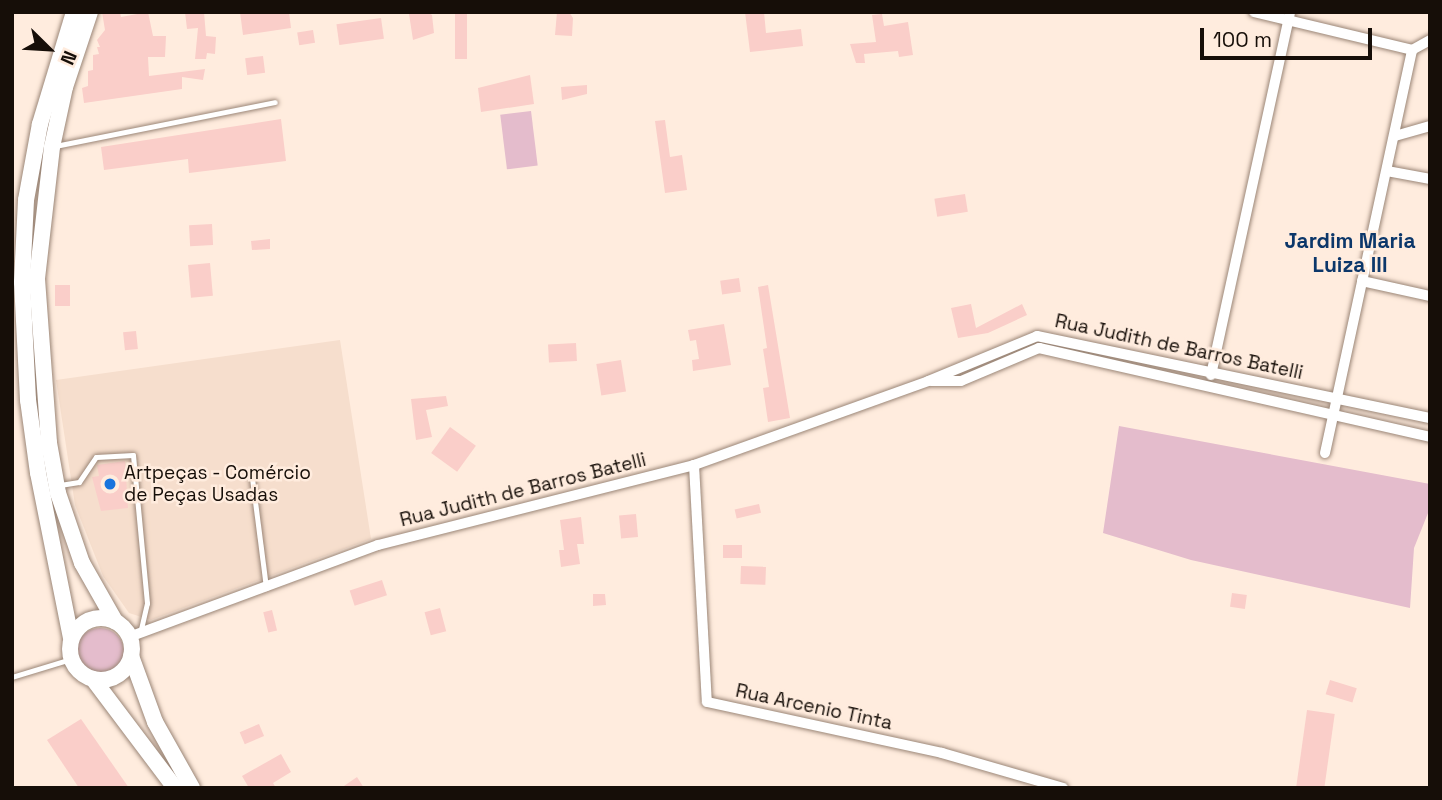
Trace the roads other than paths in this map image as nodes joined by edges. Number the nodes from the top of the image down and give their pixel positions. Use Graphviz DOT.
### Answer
graph roads {
  1 [pos="74,12"];
  2 [pos="90,12"];
  3 [pos="1254,12"];
  4 [pos="1289,15"];
  5 [pos="1430,40"];
  6 [pos="1412,50"];
  7 [pos="275,102"];
  8 [pos="1430,126"];
  9 [pos="1395,136"];
  10 [pos="52,147"];
  11 [pos="1387,171"];
  12 [pos="1430,179"];
  13 [pos="1362,281"];
  14 [pos="1430,296"];
  15 [pos="1212,372"];
  16 [pos="928,381"];
  17 [pos="1210,386"];
  18 [pos="1335,397"];
  19 [pos="1333,416"];
  20 [pos="1430,418"];
  21 [pos="1430,437"];
  22 [pos="1325,453"];
  23 [pos="694,465"];
  24 [pos="251,478"];
  25 [pos="57,485"];
  26 [pos="266,588"];
  27 [pos="115,621"];
  28 [pos="135,634"];
  29 [pos="71,638"];
  30 [pos="131,656"];
  31 [pos="71,659"];
  32 [pos="12,677"];
  33 [pos="93,679"];
  34 [pos="175,788"];
  35 [pos="192,788"];
  36 [pos="1063,788"];
  1 -- 29 [label="main road"];
  2 -- 10 [label="main road"];
  3 -- 4 [label="street"];
  4 -- 6 [label="street"];
  4 -- 15 [label="street"];
  5 -- 6 [label="street"];
  6 -- 9 [label="street"];
  7 -- 10 [label="lane"];
  8 -- 9 [label="street"];
  9 -- 11 [label="street"];
  10 -- 25 [label="main road"];
  11 -- 12 [label="street"];
  11 -- 13 [label="street"];
  13 -- 14 [label="street"];
  13 -- 18 [label="street"];
  15 -- 16 [label="street, Rua Judith de Barros Batelli"];
  15 -- 17 [label="street"];
  15 -- 18 [label="street, Rua Judith de Barros Batelli"];
  16 -- 17 [label="street, Rua Judith de Barros Batelli"];
  16 -- 23 [label="street, Rua Judith de Barros Batelli"];
  17 -- 19 [label="street, Rua Judith de Barros Batelli"];
  18 -- 19 [label="street"];
  18 -- 20 [label="street, Rua Judith de Barros Batelli"];
  19 -- 21 [label="street, Rua Judith de Barros Batelli"];
  19 -- 22 [label="street"];
  23 -- 26 [label="street, Rua Judith de Barros Batelli"];
  23 -- 36 [label="street, Rua Arcenio Tinta"];
  24 -- 26 [label="lane"];
  25 -- 27 [label="main road"];
  25 -- 28 [label="lane"];
  26 -- 28 [label="street, Rua Judith de Barros Batelli"];
  27 -- 28 [label="main road"];
  27 -- 29 [label="main road"];
  28 -- 30 [label="main road"];
  29 -- 31 [label="main road"];
  30 -- 33 [label="main road"];
  30 -- 35 [label="main road"];
  31 -- 32 [label="lane"];
  31 -- 33 [label="main road"];
  33 -- 34 [label="main road"];
}
